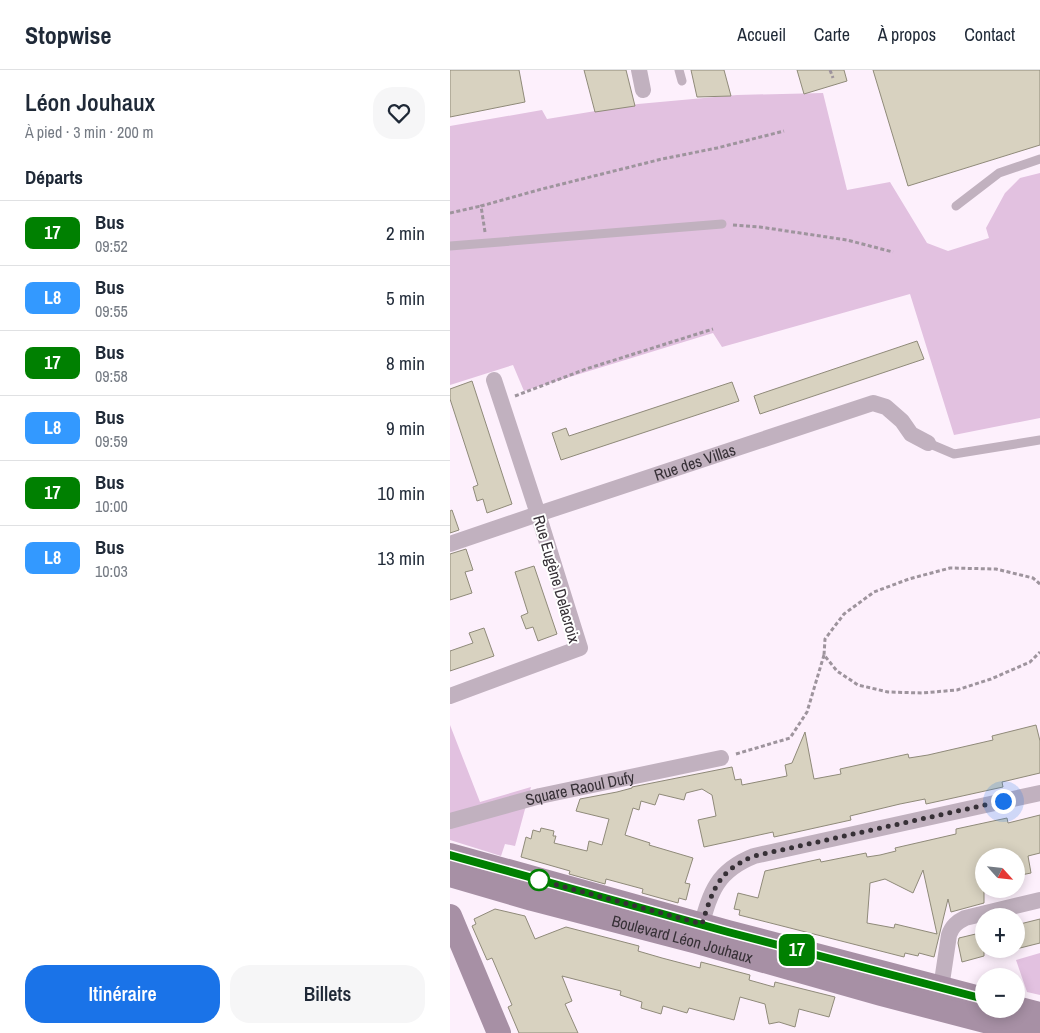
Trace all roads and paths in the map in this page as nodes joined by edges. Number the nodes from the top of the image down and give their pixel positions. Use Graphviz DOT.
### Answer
graph roads {
  1 [pos="639,70"];
  2 [pos="679,70"];
  3 [pos="830,70"];
  4 [pos="832,78"];
  5 [pos="682,81"];
  6 [pos="643,90"];
  7 [pos="784,131"];
  8 [pos="1040,159"];
  9 [pos="481,206"];
  10 [pos="956,206"];
  11 [pos="450,213"];
  12 [pos="722,224"];
  13 [pos="487,243"];
  14 [pos="450,246"];
  15 [pos="893,252"];
  16 [pos="713,329"];
  17 [pos="494,380"];
  18 [pos="501,402"];
  19 [pos="1040,440"];
  20 [pos="928,443"];
  21 [pos="538,514"];
  22 [pos="450,544"];
  23 [pos="1040,584"];
  24 [pos="1040,652"];
  25 [pos="824,655"];
  26 [pos="450,696"];
  27 [pos="716,760"];
  28 [pos="1040,793"];
  29 [pos="450,821"];
  30 [pos="450,855"];
  31 [pos="450,875"];
  32 [pos="1040,900"];
  33 [pos="450,916"];
  34 [pos="699,933"];
  35 [pos="941,988"];
  36 [pos="975,997"];
  37 [pos="1040,1014"];
  38 [pos="1017,1025"];
  39 [pos="500,1033"];
  1 -- 6 [label="street"];
  2 -- 5 [label="lane"];
  3 -- 4 [label="path"];
  7 -- 9 [label="path"];
  8 -- 10 [label="lane"];
  9 -- 11 [label="path"];
  9 -- 13 [label="path"];
  12 -- 13 [label="lane"];
  12 -- 15 [label="path"];
  13 -- 14 [label="lane"];
  16 -- 18 [label="path"];
  17 -- 18 [label="street, Rue Eugène Delacroix"];
  18 -- 21 [label="street, Rue Eugène Delacroix"];
  19 -- 20 [label="lane"];
  20 -- 21 [label="street, Rue des Villas"];
  21 -- 22 [label="street, Rue des Villas"];
  21 -- 26 [label="street, Rue Eugène Delacroix"];
  23 -- 25 [label="path"];
  24 -- 25 [label="path"];
  25 -- 27 [label="path"];
  27 -- 29 [label="street, Square Raoul Dufy"];
  28 -- 34 [label="street"];
  30 -- 34 [label="main road, Boulevard Léon Jouhaux"];
  31 -- 34 [label="main road, Boulevard Léon Jouhaux"];
  32 -- 35 [label="street"];
  33 -- 39 [label="main road"];
  34 -- 35 [label="main road, Boulevard Léon Jouhaux"];
  34 -- 38 [label="main road, Boulevard Léon Jouhaux"];
  35 -- 36 [label="main road, Boulevard Léon Jouhaux"];
  37 -- 38 [label="main road, Boulevard Léon Jouhaux"];
}
